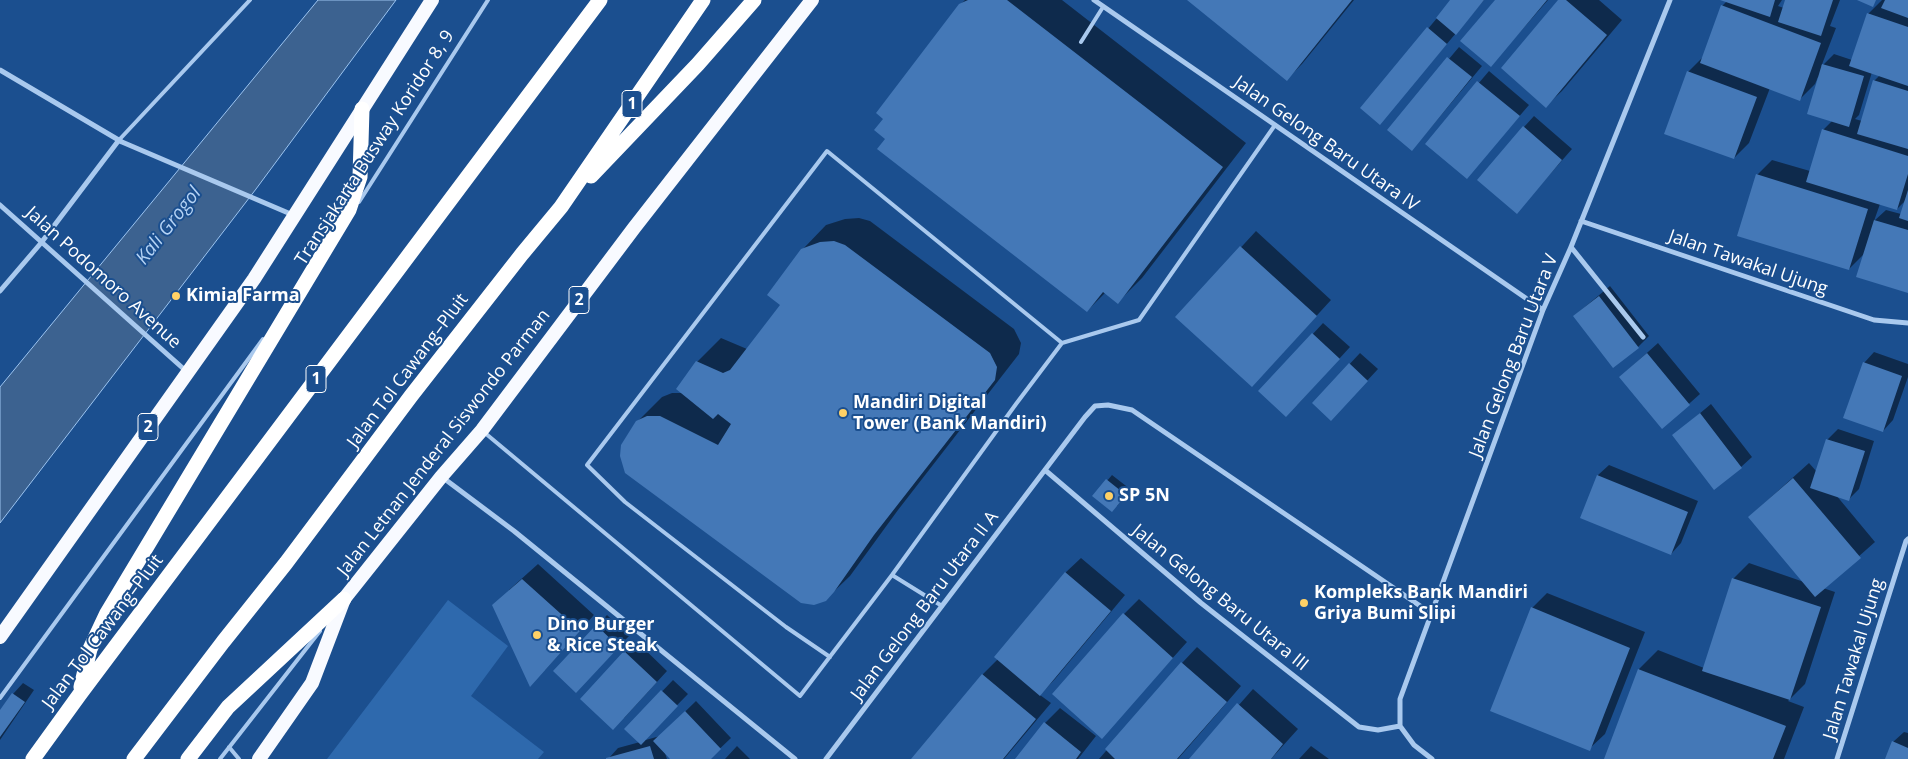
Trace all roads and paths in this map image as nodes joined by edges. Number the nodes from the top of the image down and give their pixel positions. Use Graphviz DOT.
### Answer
graph roads {
  1 [pos="250,0"];
  2 [pos="432,0"];
  3 [pos="488,0"];
  4 [pos="600,0"];
  5 [pos="703,0"];
  6 [pos="754,0"];
  7 [pos="812,0"];
  8 [pos="1094,0"];
  9 [pos="1670,0"];
  10 [pos="1103,7"];
  11 [pos="1082,42"];
  12 [pos="0,70"];
  13 [pos="362,109"];
  14 [pos="1275,125"];
  15 [pos="120,141"];
  16 [pos="0,205"];
  17 [pos="560,208"];
  18 [pos="296,216"];
  19 [pos="1581,222"];
  20 [pos="43,244"];
  21 [pos="1571,247"];
  22 [pos="328,248"];
  23 [pos="0,291"];
  24 [pos="1543,310"];
  25 [pos="276,321"];
  26 [pos="1908,323"];
  27 [pos="264,337"];
  28 [pos="1643,337"];
  29 [pos="1062,343"];
  30 [pos="187,372"];
  31 [pos="482,430"];
  32 [pos="1045,470"];
  33 [pos="442,476"];
  34 [pos="1908,538"];
  35 [pos="892,575"];
  36 [pos="344,600"];
  37 [pos="942,606"];
  38 [pos="1432,614"];
  39 [pos="0,637"];
  40 [pos="830,657"];
  41 [pos="80,694"];
  42 [pos="0,698"];
  43 [pos="1400,726"];
  44 [pos="228,747"];
  45 [pos="33,759"];
  46 [pos="134,759"];
  47 [pos="188,759"];
  48 [pos="220,759"];
  49 [pos="239,759"];
  50 [pos="259,759"];
  51 [pos="795,759"];
  52 [pos="826,759"];
  53 [pos="1432,759"];
  54 [pos="1837,759"];
  1 -- 15 [label="lane"];
  2 -- 13 [label="highway, 2"];
  3 -- 22 [label="lane, Transjakarta Busway Koridor 8, 9"];
  4 -- 41 [label="highway, Jalan Tol Cawang–Pluit / 1"];
  5 -- 17 [label="highway, Jalan Tol Cawang–Pluit / 1"];
  6 -- 17 [label="highway"];
  7 -- 31 [label="highway, Jalan Letnan Jenderal Siswondo Parman / 2"];
  8 -- 10 [label="street, Jalan Gelong Baru Utara IV"];
  9 -- 19 [label="street, Jalan Gelong Baru Utara V"];
  10 -- 11 [label="lane"];
  10 -- 14 [label="street, Jalan Gelong Baru Utara IV"];
  12 -- 15 [label="street"];
  13 -- 18 [label="highway, 2"];
  13 -- 22 [label="highway"];
  14 -- 24 [label="street, Jalan Gelong Baru Utara IV"];
  14 -- 29 [label="lane"];
  15 -- 18 [label="street"];
  15 -- 20 [label="street"];
  16 -- 20 [label="street, Jalan Podomoro Avenue"];
  17 -- 46 [label="highway, Jalan Tol Cawang–Pluit / 1"];
  18 -- 30 [label="highway, 2"];
  19 -- 21 [label="street, Jalan Gelong Baru Utara V"];
  19 -- 26 [label="street, Jalan Tawakal Ujung"];
  20 -- 23 [label="street"];
  20 -- 30 [label="street, Jalan Podomoro Avenue"];
  21 -- 24 [label="street, Jalan Gelong Baru Utara V"];
  21 -- 28 [label="street"];
  22 -- 25 [label="lane, Transjakarta Busway Koridor 8, 9"];
  22 -- 41 [label="highway"];
  24 -- 38 [label="street, Jalan Gelong Baru Utara V"];
  27 -- 42 [label="lane"];
  29 -- 35 [label="lane"];
  29 -- 40 [label="lane"];
  30 -- 39 [label="highway, 2"];
  31 -- 33 [label="highway, Jalan Letnan Jenderal Siswondo Parman / 2"];
  31 -- 40 [label="lane"];
  32 -- 37 [label="street, Jalan Gelong Baru Utara II A"];
  32 -- 38 [label="street"];
  32 -- 43 [label="street, Jalan Gelong Baru Utara III"];
  33 -- 36 [label="highway, Jalan Letnan Jenderal Siswondo Parman / 2"];
  33 -- 51 [label="street"];
  34 -- 54 [label="street, Jalan Tawakal Ujung"];
  35 -- 37 [label="lane"];
  35 -- 40 [label="lane"];
  36 -- 44 [label="lane"];
  36 -- 47 [label="highway"];
  36 -- 50 [label="highway, Jalan Letnan Jenderal Siswondo Parman / 2"];
  37 -- 52 [label="street, Jalan Gelong Baru Utara II A"];
  38 -- 43 [label="street, Jalan Gelong Baru Utara V"];
  41 -- 45 [label="highway, Jalan Tol Cawang–Pluit / 1"];
  43 -- 53 [label="street"];
  44 -- 48 [label="lane"];
  44 -- 49 [label="lane"];
}
